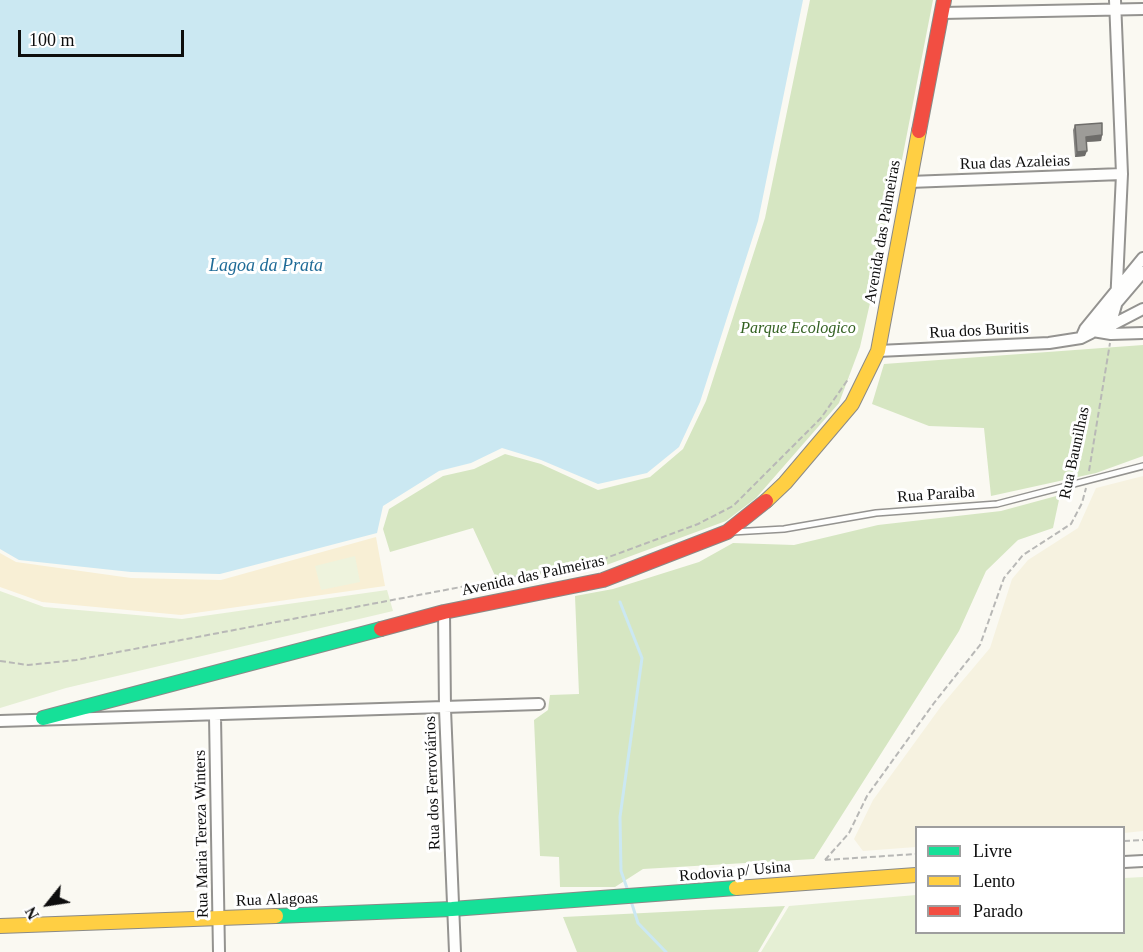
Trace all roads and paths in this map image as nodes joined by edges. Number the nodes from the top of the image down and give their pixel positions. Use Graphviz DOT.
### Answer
graph roads {
  1 [pos="1115,5"];
  2 [pos="943,7"];
  3 [pos="1143,9"];
  4 [pos="1122,174"];
  5 [pos="909,182"];
  6 [pos="1143,258"];
  7 [pos="1143,272"];
  8 [pos="1117,290"];
  9 [pos="1116,305"];
  10 [pos="1143,309"];
  11 [pos="1104,326"];
  12 [pos="1086,333"];
  13 [pos="1143,333"];
  14 [pos="878,351"];
  15 [pos="853,373"];
  16 [pos="1143,466"];
  17 [pos="1088,482"];
  18 [pos="727,532"];
  19 [pos="444,612"];
  20 [pos="0,661"];
  21 [pos="539,704"];
  22 [pos="445,709"];
  23 [pos="215,716"];
  24 [pos="43,718"];
  25 [pos="0,721"];
  26 [pos="1143,840"];
  27 [pos="1125,841"];
  28 [pos="915,854"];
  29 [pos="1143,861"];
  30 [pos="1125,862"];
  31 [pos="915,875"];
  32 [pos="556,903"];
  33 [pos="452,909"];
  34 [pos="220,919"];
  35 [pos="0,926"];
  36 [pos="219,952"];
  37 [pos="455,952"];
  1 -- 2 [label="street"];
  1 -- 3 [label="street"];
  1 -- 4 [label="street"];
  2 -- 5 [label="street, Avenida das Palmeiras"];
  4 -- 5 [label="street, Rua das Azaleias"];
  4 -- 8 [label="street"];
  5 -- 14 [label="street, Avenida das Palmeiras"];
  6 -- 8 [label="street"];
  7 -- 9 [label="street"];
  8 -- 9 [label="street"];
  8 -- 11 [label="street"];
  9 -- 11 [label="street"];
  10 -- 11 [label="street"];
  11 -- 12 [label="street, Rua dos Buritis"];
  11 -- 12 [label="street"];
  11 -- 13 [label="street, Rua dos Buritis"];
  11 -- 17 [label="path, Rua Baunilhas"];
  12 -- 14 [label="street, Rua dos Buritis"];
  14 -- 18 [label="street, Avenida das Palmeiras"];
  15 -- 20 [label="path"];
  16 -- 17 [label="lane, Rua Paraiba"];
  17 -- 18 [label="lane, Rua Paraiba"];
  17 -- 28 [label="path, Rua Baunilhas"];
  18 -- 19 [label="street, Avenida das Palmeiras"];
  19 -- 22 [label="street, Rua dos Ferroviários"];
  19 -- 24 [label="street, Avenida das Palmeiras"];
  21 -- 22 [label="street"];
  22 -- 23 [label="street"];
  22 -- 33 [label="street, Rua dos Ferroviários"];
  23 -- 24 [label="street"];
  23 -- 34 [label="street, Rua Maria Tereza Winters"];
  24 -- 25 [label="street"];
  26 -- 27 [label="path"];
  29 -- 30 [label="street"];
  31 -- 32 [label="street, Rodovia p/ Usina"];
  32 -- 33 [label="street, Rua Alagoas"];
  33 -- 34 [label="street, Rua Alagoas"];
  33 -- 37 [label="street, Rua dos Ferroviários"];
  34 -- 35 [label="street, Rua Alagoas"];
  34 -- 36 [label="street, Rua Maria Tereza Winters"];
}
